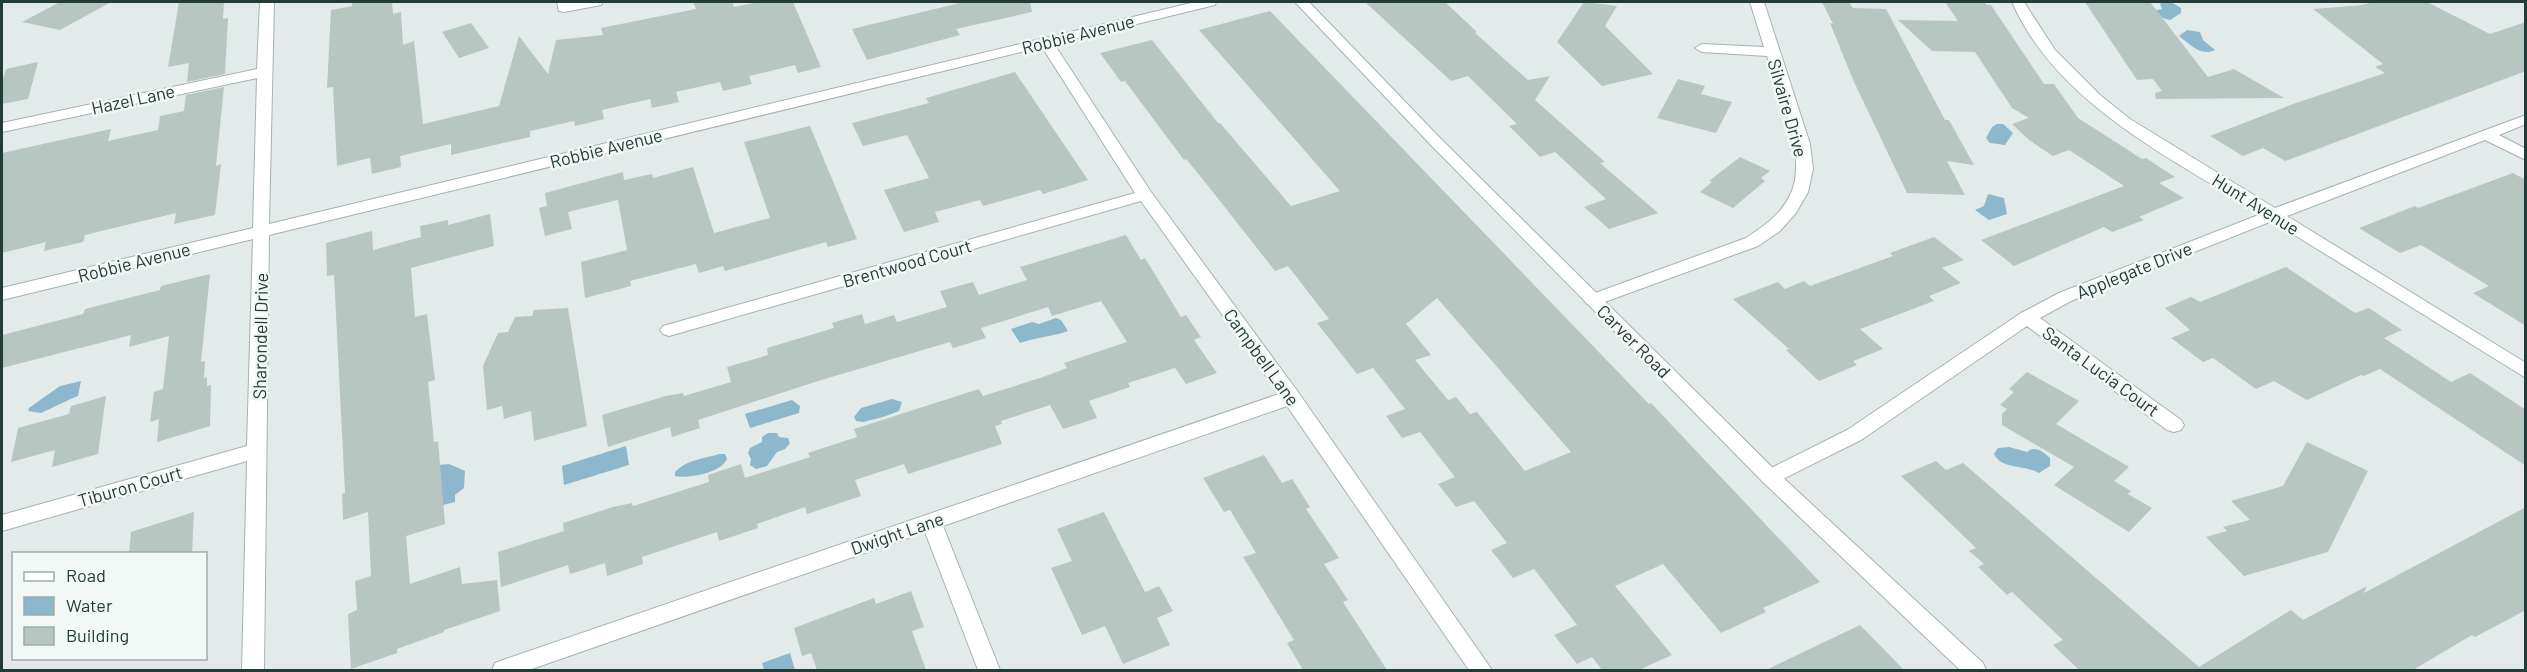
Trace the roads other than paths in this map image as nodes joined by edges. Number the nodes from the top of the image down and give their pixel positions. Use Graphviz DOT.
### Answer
graph roads {
  1 [pos="267,2"];
  2 [pos="596,2"];
  3 [pos="1210,2"];
  4 [pos="1302,2"];
  5 [pos="1757,2"];
  6 [pos="2018,2"];
  7 [pos="563,5"];
  8 [pos="1046,42"];
  9 [pos="1702,48"];
  10 [pos="1773,52"];
  11 [pos="264,72"];
  12 [pos="2526,119"];
  13 [pos="2,127"];
  14 [pos="2488,135"];
  15 [pos="2526,155"];
  16 [pos="1145,195"];
  17 [pos="2273,215"];
  18 [pos="263,231"];
  19 [pos="2,294"];
  20 [pos="1593,300"];
  21 [pos="2027,317"];
  22 [pos="669,330"];
  23 [pos="2526,372"];
  24 [pos="1291,397"];
  25 [pos="2174,425"];
  26 [pos="258,450"];
  27 [pos="1770,477"];
  28 [pos="931,521"];
  29 [pos="2,523"];
  30 [pos="253,670"];
  31 [pos="503,670"];
  32 [pos="989,670"];
  33 [pos="1481,670"];
  34 [pos="1975,670"];
  1 -- 11 [label="street, Sharondell Drive"];
  2 -- 7 [label="street"];
  3 -- 8 [label="street, Robbie Avenue"];
  4 -- 20 [label="street, Carver Road"];
  5 -- 10 [label="street, Silvaire Drive"];
  6 -- 17 [label="street, Hunt Avenue"];
  8 -- 16 [label="street, Campbell Lane"];
  8 -- 18 [label="street, Robbie Avenue"];
  9 -- 10 [label="street"];
  10 -- 20 [label="street, Silvaire Drive"];
  11 -- 13 [label="street, Hazel Lane"];
  11 -- 18 [label="street, Sharondell Drive"];
  12 -- 14 [label="street, Applegate Drive"];
  14 -- 15 [label="street"];
  14 -- 17 [label="street, Applegate Drive"];
  16 -- 22 [label="street, Brentwood Court"];
  16 -- 24 [label="street, Campbell Lane"];
  17 -- 21 [label="street, Applegate Drive"];
  17 -- 23 [label="street, Hunt Avenue"];
  18 -- 19 [label="street, Robbie Avenue"];
  18 -- 26 [label="street, Sharondell Drive"];
  20 -- 27 [label="street, Carver Road"];
  21 -- 25 [label="street, Santa Lucia Court"];
  21 -- 27 [label="street, Applegate Drive"];
  24 -- 28 [label="street, Dwight Lane"];
  24 -- 33 [label="street, Campbell Lane"];
  26 -- 29 [label="street, Tiburon Court"];
  26 -- 30 [label="street, Sharondell Drive"];
  27 -- 34 [label="street, Carver Road"];
  28 -- 31 [label="street, Dwight Lane"];
  28 -- 32 [label="street"];
}
